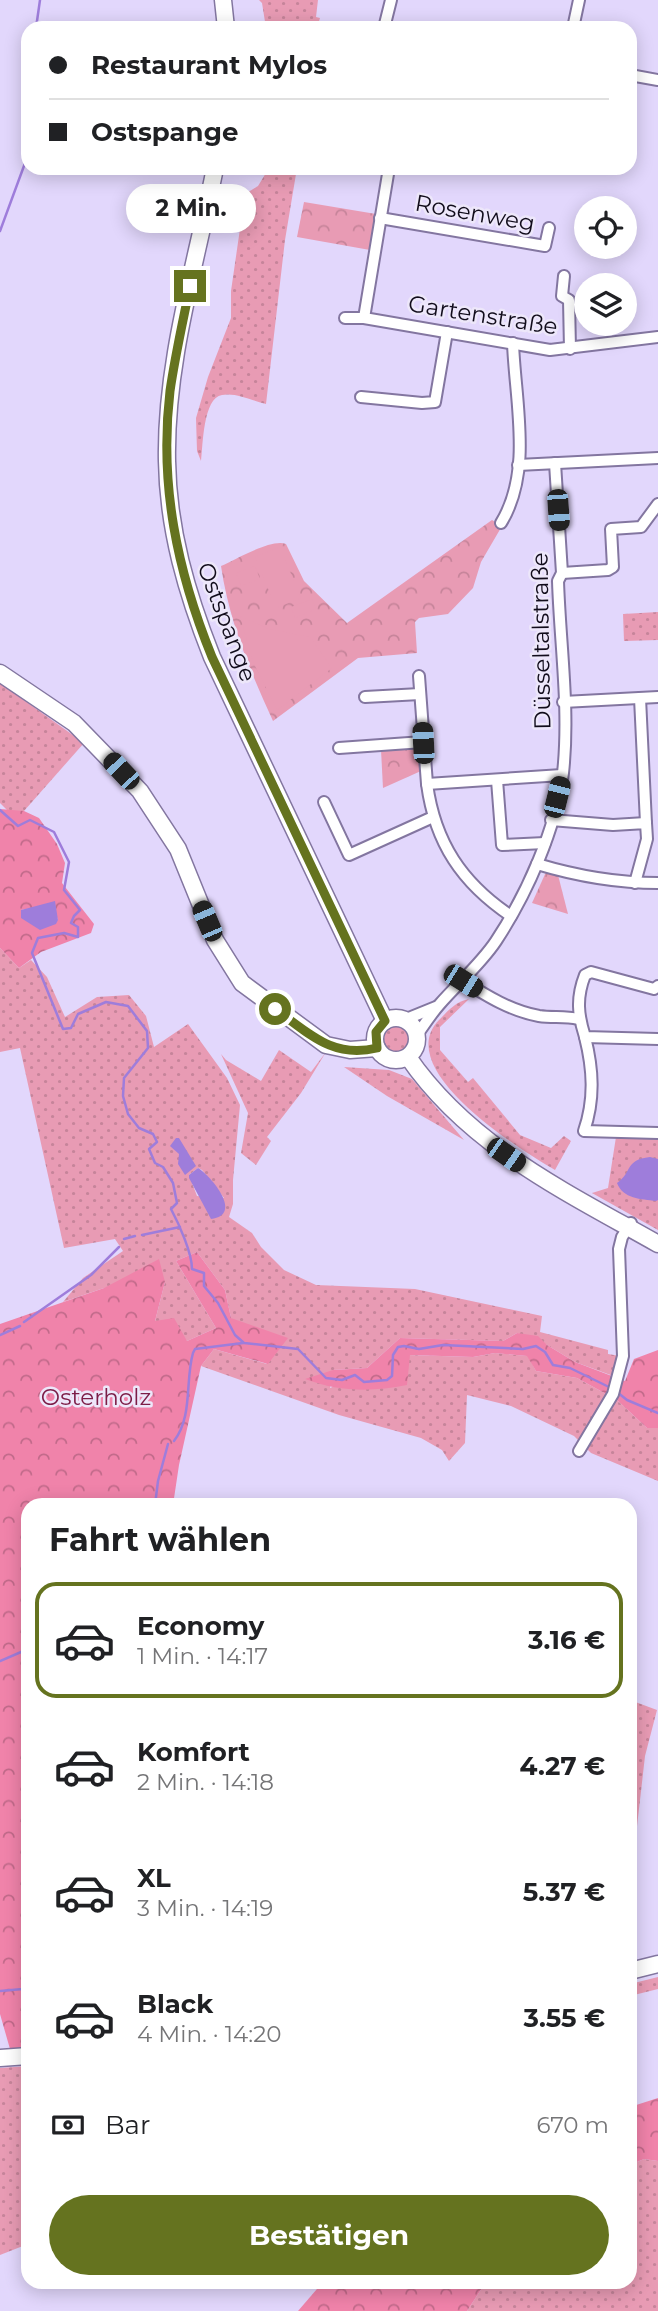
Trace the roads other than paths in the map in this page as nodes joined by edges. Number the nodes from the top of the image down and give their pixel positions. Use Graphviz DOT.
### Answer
graph roads {
  1 [pos="223,0"];
  2 [pos="391,0"];
  3 [pos="579,0"];
  4 [pos="225,21"];
  5 [pos="386,21"];
  6 [pos="574,21"];
  7 [pos="637,76"];
  8 [pos="658,80"];
  9 [pos="214,175"];
  10 [pos="388,175"];
  11 [pos="380,218"];
  12 [pos="549,228"];
  13 [pos="564,276"];
  14 [pos="345,318"];
  15 [pos="364,318"];
  16 [pos="447,332"];
  17 [pos="658,337"];
  18 [pos="513,344"];
  19 [pos="570,349"];
  20 [pos="361,397"];
  21 [pos="658,458"];
  22 [pos="555,463"];
  23 [pos="519,466"];
  24 [pos="658,504"];
  25 [pos="500,523"];
  26 [pos="562,573"];
  27 [pos="0,673"];
  28 [pos="419,676"];
  29 [pos="421,694"];
  30 [pos="365,697"];
  31 [pos="658,697"];
  32 [pos="640,698"];
  33 [pos="563,702"];
  34 [pos="423,743"];
  35 [pos="339,748"];
  36 [pos="562,775"];
  37 [pos="497,780"];
  38 [pos="427,784"];
  39 [pos="324,802"];
  40 [pos="433,817"];
  41 [pos="551,820"];
  42 [pos="646,823"];
  43 [pos="545,843"];
  44 [pos="537,864"];
  45 [pos="635,883"];
  46 [pos="658,883"];
  47 [pos="512,916"];
  48 [pos="463,981"];
  49 [pos="658,986"];
  50 [pos="439,1006"];
  51 [pos="578,1019"];
  52 [pos="404,1020"];
  53 [pos="385,1021"];
  54 [pos="417,1035"];
  55 [pos="585,1037"];
  56 [pos="658,1039"];
  57 [pos="377,1048"];
  58 [pos="408,1057"];
  59 [pos="658,1133"];
  60 [pos="631,1224"];
  61 [pos="658,1244"];
  62 [pos="579,1451"];
  63 [pos="658,1964"];
  64 [pos="637,1969"];
  65 [pos="21,2056"];
  66 [pos="0,2058"];
  1 -- 4 [label="main road"];
  2 -- 5 [label="street"];
  3 -- 6 [label="street"];
  7 -- 8 [label="street"];
  9 -- 53 [label="main road, Ostspange"];
  10 -- 11 [label="street"];
  11 -- 12 [label="street, Rosenweg"];
  11 -- 15 [label="street"];
  13 -- 19 [label="street"];
  14 -- 15 [label="street, Gartenstraße"];
  15 -- 16 [label="street, Gartenstraße"];
  16 -- 18 [label="street, Gartenstraße"];
  16 -- 20 [label="street"];
  17 -- 19 [label="street, Gartenstraße"];
  18 -- 19 [label="street, Gartenstraße"];
  18 -- 23 [label="street"];
  21 -- 22 [label="street"];
  22 -- 23 [label="street"];
  22 -- 26 [label="street, Düsseltalstraße"];
  23 -- 25 [label="street"];
  24 -- 26 [label="street"];
  26 -- 33 [label="street, Düsseltalstraße"];
  27 -- 57 [label="main road"];
  28 -- 29 [label="street"];
  29 -- 30 [label="street"];
  29 -- 34 [label="street"];
  31 -- 32 [label="street"];
  32 -- 33 [label="street"];
  32 -- 42 [label="street"];
  33 -- 36 [label="street, Düsseltalstraße"];
  34 -- 35 [label="street"];
  34 -- 38 [label="street"];
  36 -- 37 [label="street"];
  36 -- 41 [label="street, Düsseltalstraße"];
  37 -- 38 [label="street"];
  37 -- 43 [label="street"];
  38 -- 40 [label="street"];
  39 -- 40 [label="street"];
  40 -- 47 [label="street"];
  41 -- 42 [label="street"];
  41 -- 43 [label="street, Düsseltalstraße"];
  42 -- 45 [label="street"];
  43 -- 44 [label="street, Düsseltalstraße"];
  44 -- 45 [label="street"];
  44 -- 47 [label="street, Düsseltalstraße"];
  45 -- 46 [label="street"];
  47 -- 48 [label="street, Düsseltalstraße"];
  48 -- 50 [label="street, Düsseltalstraße"];
  48 -- 51 [label="street"];
  49 -- 51 [label="street"];
  50 -- 52 [label="street, Düsseltalstraße"];
  50 -- 54 [label="street, Düsseltalstraße"];
  51 -- 55 [label="street"];
  52 -- 53 [label="main road"];
  52 -- 54 [label="main road"];
  53 -- 57 [label="main road"];
  54 -- 58 [label="main road"];
  55 -- 56 [label="street"];
  55 -- 59 [label="street"];
  57 -- 58 [label="main road"];
  58 -- 60 [label="main road"];
  60 -- 61 [label="main road"];
  60 -- 62 [label="street"];
  63 -- 64 [label="main road"];
  65 -- 66 [label="main road"];
}
